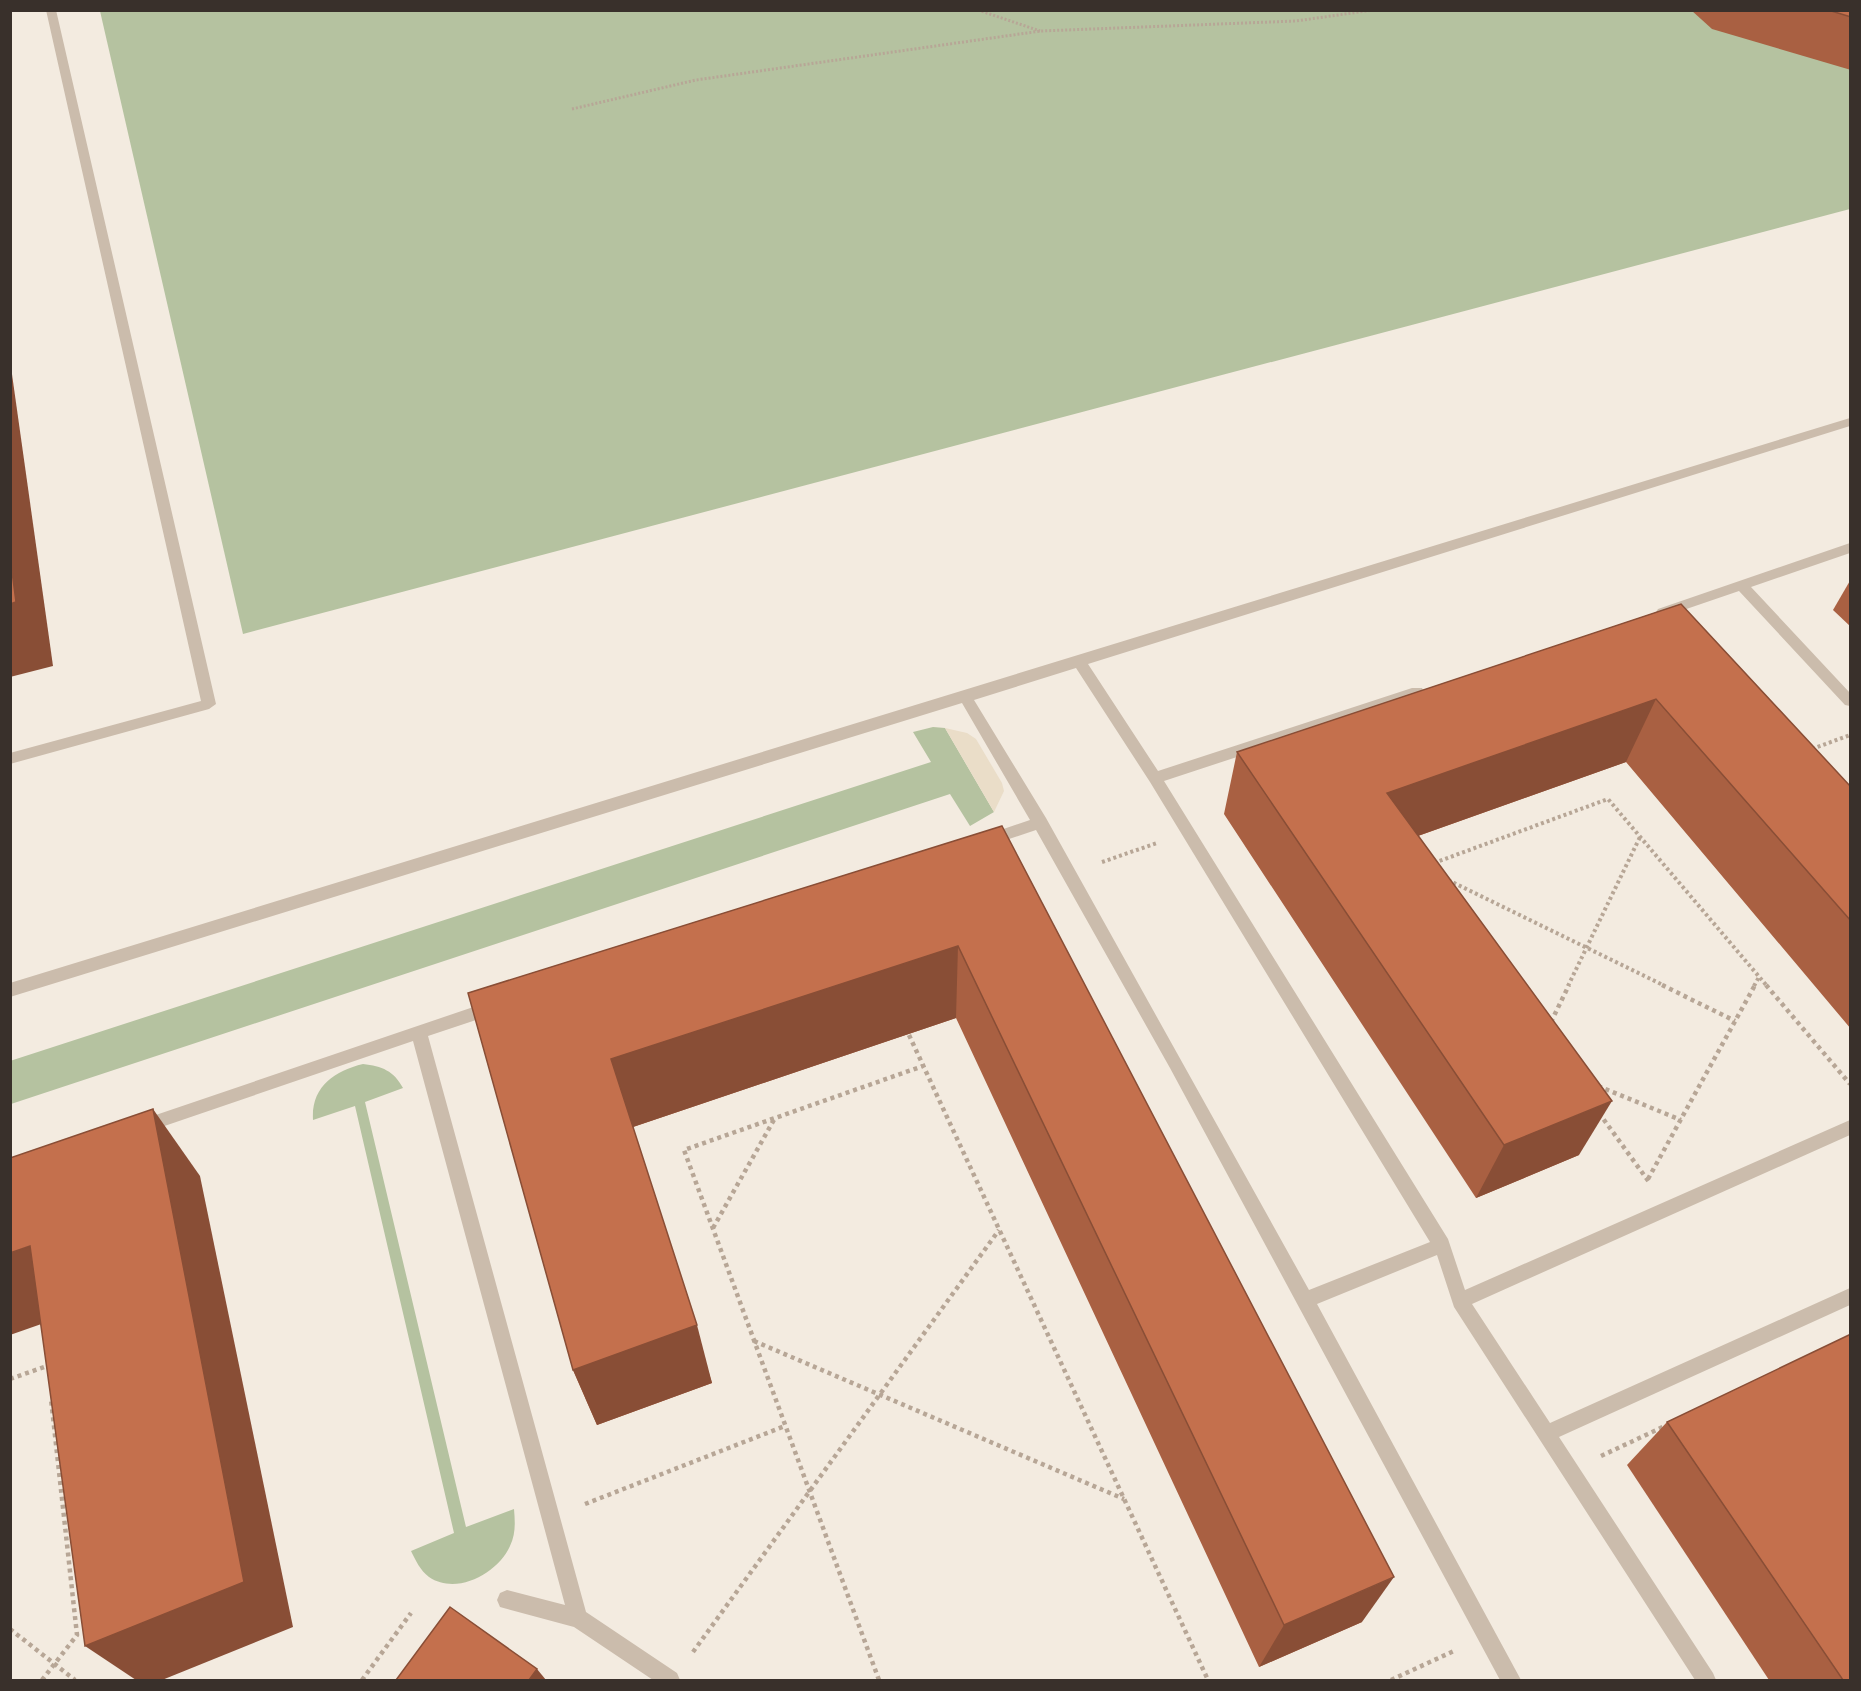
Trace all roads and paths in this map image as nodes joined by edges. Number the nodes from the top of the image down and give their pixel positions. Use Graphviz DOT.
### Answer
graph roads {
  1 [pos="51,10"];
  2 [pos="978,10"];
  3 [pos="1373,10"];
  4 [pos="1041,31"];
  5 [pos="572,109"];
  6 [pos="1851,422"];
  7 [pos="1851,548"];
  8 [pos="1741,585"];
  9 [pos="1664,615"];
  10 [pos="1080,662"];
  11 [pos="1427,689"];
  12 [pos="965,697"];
  13 [pos="1851,700"];
  14 [pos="1851,735"];
  15 [pos="1807,751"];
  16 [pos="10,759"];
  17 [pos="1155,778"];
  18 [pos="1041,822"];
  19 [pos="1189,832"];
  20 [pos="1640,837"];
  21 [pos="975,845"];
  22 [pos="1423,867"];
  23 [pos="1068,873"];
  24 [pos="1443,877"];
  25 [pos="1587,948"];
  26 [pos="1759,977"];
  27 [pos="10,990"];
  28 [pos="508,1003"];
  29 [pos="1735,1021"];
  30 [pos="1549,1026"];
  31 [pos="419,1033"];
  32 [pos="909,1035"];
  33 [pos="923,1066"];
  34 [pos="1594,1084"];
  35 [pos="1851,1084"];
  36 [pos="1593,1104"];
  37 [pos="775,1118"];
  38 [pos="1682,1119"];
  39 [pos="1851,1127"];
  40 [pos="120,1134"];
  41 [pos="1648,1180"];
  42 [pos="1667,1207"];
  43 [pos="713,1229"];
  44 [pos="999,1230"];
  45 [pos="1442,1245"];
  46 [pos="1851,1296"];
  47 [pos="1305,1300"];
  48 [pos="1460,1301"];
  49 [pos="754,1341"];
  50 [pos="46,1355"];
  51 [pos="47,1366"];
  52 [pos="49,1378"];
  53 [pos="10,1379"];
  54 [pos="50,1389"];
  55 [pos="879,1394"];
  56 [pos="1667,1425"];
  57 [pos="785,1426"];
  58 [pos="1546,1434"];
  59 [pos="1569,1470"];
  60 [pos="809,1491"];
  61 [pos="1124,1500"];
  62 [pos="550,1518"];
  63 [pos="507,1600"];
  64 [pos="411,1613"];
  65 [pos="578,1618"];
  66 [pos="10,1629"];
  67 [pos="1486,1635"];
  68 [pos="686,1662"];
  69 [pos="54,1664"];
  70 [pos="42,1680"];
  71 [pos="75,1680"];
  72 [pos="362,1680"];
  73 [pos="670,1680"];
  74 [pos="879,1680"];
  75 [pos="1208,1680"];
  76 [pos="1391,1680"];
  77 [pos="1511,1680"];
  78 [pos="1706,1680"];
  1 -- 16 [label="lane"];
  2 -- 4 [label="path"];
  3 -- 4 [label="path"];
  4 -- 5 [label="path"];
  6 -- 10 [label="lane"];
  7 -- 8 [label="lane"];
  8 -- 9 [label="lane"];
  8 -- 13 [label="lane"];
  10 -- 12 [label="lane"];
  10 -- 17 [label="lane"];
  11 -- 17 [label="lane"];
  12 -- 18 [label="lane"];
  12 -- 27 [label="lane"];
  14 -- 15 [label="path"];
  17 -- 19 [label="lane"];
  18 -- 21 [label="lane"];
  18 -- 23 [label="lane"];
  19 -- 23 [label="path"];
  19 -- 45 [label="lane"];
  20 -- 22 [label="path"];
  20 -- 25 [label="path"];
  20 -- 26 [label="path"];
  23 -- 47 [label="lane"];
  24 -- 25 [label="path"];
  25 -- 29 [label="path"];
  25 -- 30 [label="path"];
  26 -- 29 [label="path"];
  26 -- 35 [label="path"];
  28 -- 31 [label="lane"];
  29 -- 38 [label="path"];
  31 -- 40 [label="lane"];
  31 -- 62 [label="lane"];
  32 -- 33 [label="path"];
  33 -- 37 [label="path"];
  33 -- 44 [label="path"];
  34 -- 38 [label="path"];
  36 -- 41 [label="path"];
  37 -- 43 [label="path"];
  37 -- 43 [label="path"];
  38 -- 41 [label="path"];
  39 -- 42 [label="lane"];
  41 -- 42 [label="path"];
  42 -- 48 [label="lane"];
  43 -- 49 [label="path"];
  44 -- 55 [label="path"];
  44 -- 61 [label="path"];
  45 -- 47 [label="lane"];
  45 -- 48 [label="lane"];
  46 -- 58 [label="lane"];
  47 -- 67 [label="lane"];
  48 -- 58 [label="lane"];
  49 -- 55 [label="path"];
  49 -- 57 [label="path"];
  50 -- 51 [label="path"];
  51 -- 52 [label="path"];
  51 -- 53 [label="path"];
  54 -- 69 [label="path"];
  55 -- 60 [label="path"];
  55 -- 61 [label="path"];
  56 -- 59 [label="path"];
  57 -- 60 [label="path"];
  57 -- 62 [label="path"];
  58 -- 59 [label="lane"];
  59 -- 78 [label="lane"];
  60 -- 68 [label="path"];
  60 -- 74 [label="path"];
  61 -- 75 [label="path"];
  62 -- 65 [label="lane"];
  63 -- 65 [label="lane"];
  64 -- 72 [label="path"];
  65 -- 73 [label="lane"];
  66 -- 69 [label="path"];
  67 -- 76 [label="path"];
  67 -- 77 [label="lane"];
  69 -- 70 [label="path"];
  69 -- 71 [label="path"];
}
